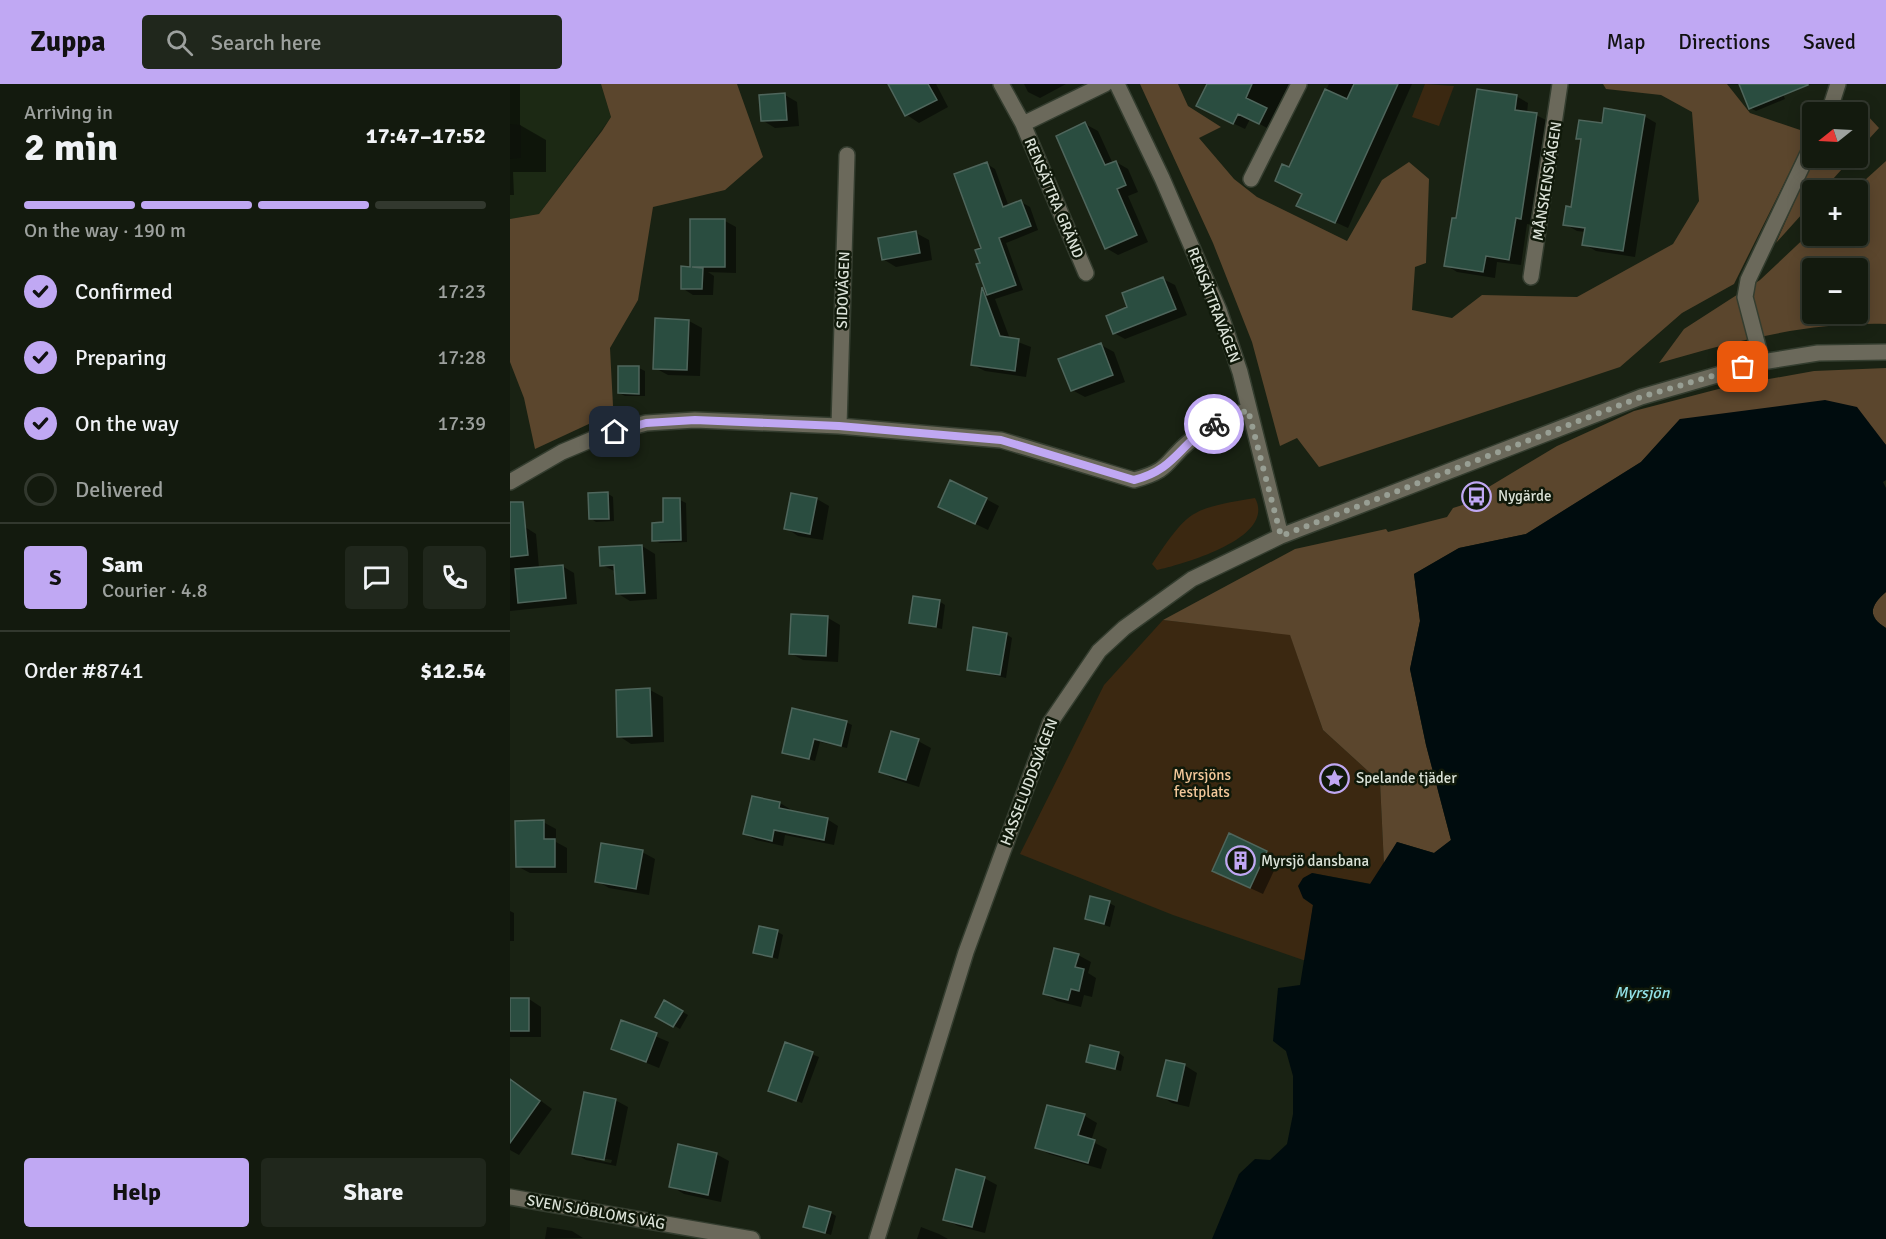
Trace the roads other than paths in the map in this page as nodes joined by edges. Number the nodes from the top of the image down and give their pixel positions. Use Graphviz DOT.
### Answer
graph roads {
  1 [pos="1001,84"];
  2 [pos="1105,84"];
  3 [pos="1117,84"];
  4 [pos="1299,84"];
  5 [pos="1560,84"];
  6 [pos="1838,84"];
  7 [pos="1832,102"];
  8 [pos="1023,124"];
  9 [pos="847,155"];
  10 [pos="1802,167"];
  11 [pos="1251,179"];
  12 [pos="1086,273"];
  13 [pos="1532,277"];
  14 [pos="1886,352"];
  15 [pos="1762,362"];
  16 [pos="1248,410"];
  17 [pos="839,426"];
  18 [pos="510,482"];
  19 [pos="1281,536"];
  20 [pos="510,1197"];
  21 [pos="752,1239"];
  22 [pos="877,1239"];
  1 -- 8 [label="street, RENSÄTTRA GRÄND"];
  2 -- 8 [label="street, RENSÄTTRA GRÄND"];
  3 -- 16 [label="street, RENSÄTTRAVÄGEN"];
  4 -- 11 [label="street"];
  5 -- 13 [label="street, MÅNSKENSVÄGEN"];
  6 -- 7 [label="street"];
  8 -- 12 [label="street, RENSÄTTRA GRÄND"];
  9 -- 17 [label="street, SIDOVÄGEN"];
  10 -- 15 [label="street"];
  14 -- 15 [label="street, HASSELUDDSVÄGEN"];
  15 -- 19 [label="street, HASSELUDDSVÄGEN"];
  16 -- 17 [label="street"];
  16 -- 19 [label="street, RENSÄTTRAVÄGEN"];
  17 -- 18 [label="street"];
  19 -- 22 [label="street, HASSELUDDSVÄGEN"];
  20 -- 21 [label="street, SVEN SJÖBLOMS VÄG"];
}
